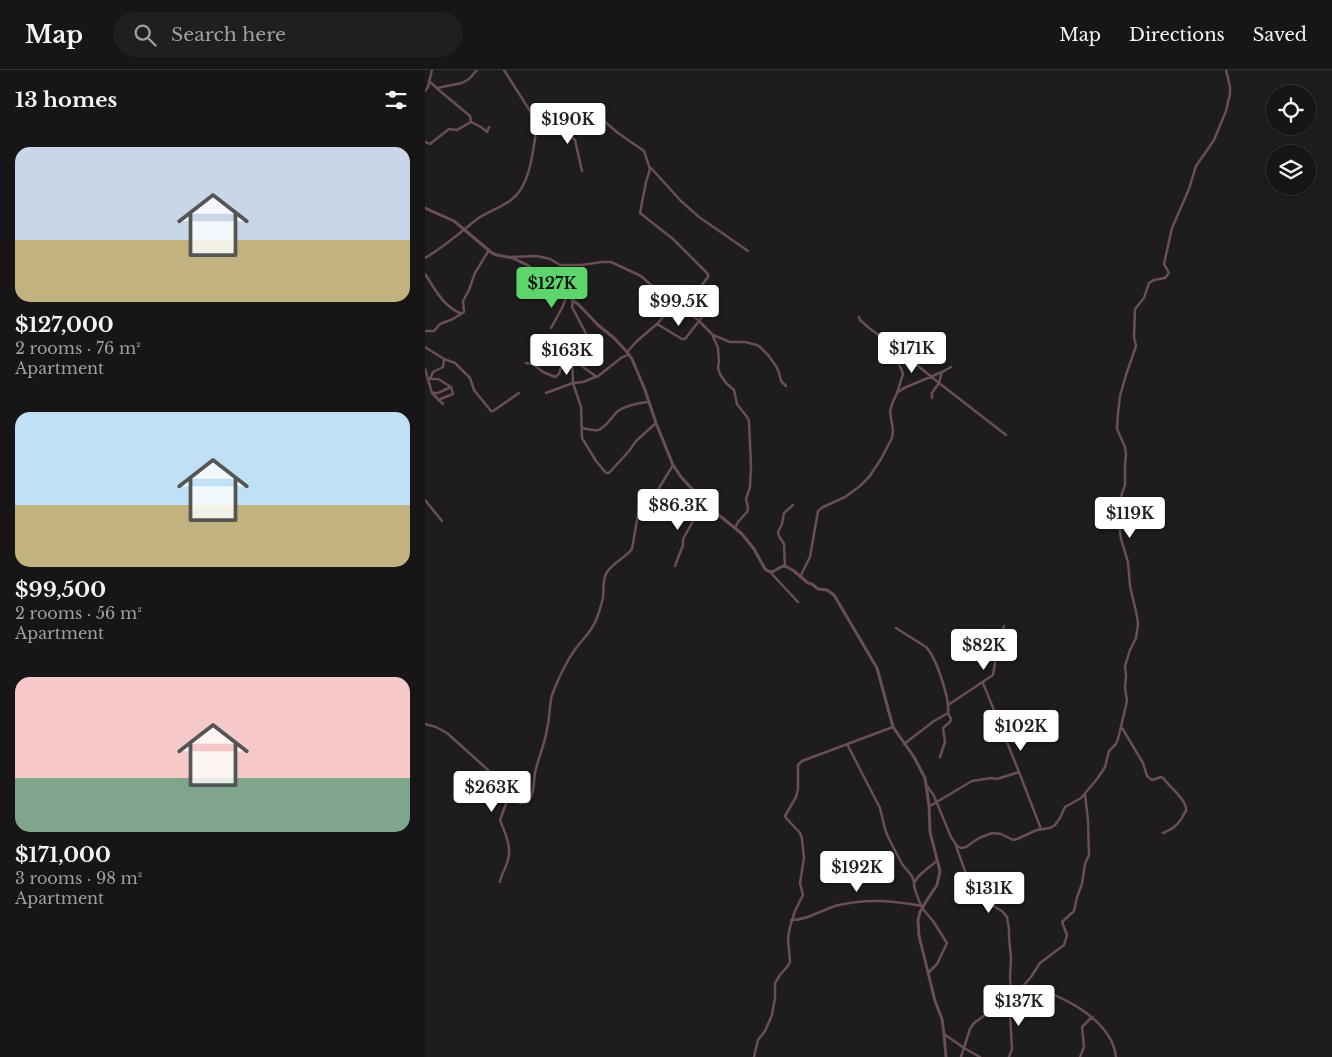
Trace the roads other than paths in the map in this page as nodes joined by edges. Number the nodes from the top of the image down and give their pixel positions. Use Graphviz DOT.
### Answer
graph roads {
  1 [pos="432,70"];
  2 [pos="477,70"];
  3 [pos="504,70"];
  4 [pos="1226,70"];
  5 [pos="429,81"];
  6 [pos="436,88"];
  7 [pos="425,91"];
  8 [pos="545,118"];
  9 [pos="471,122"];
  10 [pos="538,123"];
  11 [pos="489,127"];
  12 [pos="425,142"];
  13 [pos="650,167"];
  14 [pos="582,171"];
  15 [pos="425,208"];
  16 [pos="464,229"];
  17 [pos="489,250"];
  18 [pos="748,251"];
  19 [pos="509,257"];
  20 [pos="425,258"];
  21 [pos="425,274"];
  22 [pos="567,296"];
  23 [pos="573,300"];
  24 [pos="679,304"];
  25 [pos="461,313"];
  26 [pos="859,317"];
  27 [pos="699,321"];
  28 [pos="657,324"];
  29 [pos="551,328"];
  30 [pos="425,331"];
  31 [pos="712,334"];
  32 [pos="591,343"];
  33 [pos="425,348"];
  34 [pos="897,348"];
  35 [pos="628,353"];
  36 [pos="444,359"];
  37 [pos="572,362"];
  38 [pos="526,363"];
  39 [pos="951,367"];
  40 [pos="425,369"];
  41 [pos="942,372"];
  42 [pos="595,377"];
  43 [pos="931,377"];
  44 [pos="429,379"];
  45 [pos="573,383"];
  46 [pos="939,384"];
  47 [pos="786,386"];
  48 [pos="451,387"];
  49 [pos="432,393"];
  50 [pos="546,393"];
  51 [pos="519,394"];
  52 [pos="896,395"];
  53 [pos="932,398"];
  54 [pos="438,400"];
  55 [pos="648,402"];
  56 [pos="443,404"];
  57 [pos="655,424"];
  58 [pos="581,428"];
  59 [pos="1006,435"];
  60 [pos="673,465"];
  61 [pos="425,500"];
  62 [pos="701,500"];
  63 [pos="793,505"];
  64 [pos="442,521"];
  65 [pos="735,528"];
  66 [pos="675,566"];
  67 [pos="785,566"];
  68 [pos="770,572"];
  69 [pos="800,577"];
  70 [pos="798,602"];
  71 [pos="1004,626"];
  72 [pos="896,628"];
  73 [pos="983,683"];
  74 [pos="948,705"];
  75 [pos="948,713"];
  76 [pos="425,724"];
  77 [pos="893,727"];
  78 [pos="1121,727"];
  79 [pos="847,744"];
  80 [pos="904,744"];
  81 [pos="941,757"];
  82 [pos="1019,772"];
  83 [pos="927,786"];
  84 [pos="1085,794"];
  85 [pos="507,799"];
  86 [pos="937,802"];
  87 [pos="929,806"];
  88 [pos="1041,829"];
  89 [pos="1163,833"];
  90 [pos="955,845"];
  91 [pos="937,861"];
  92 [pos="500,882"];
  93 [pos="915,882"];
  94 [pos="922,907"];
  95 [pos="791,920"];
  96 [pos="929,972"];
  97 [pos="1023,986"];
  98 [pos="1014,991"];
  99 [pos="1010,993"];
  100 [pos="1092,1017"];
  101 [pos="945,1034"];
  102 [pos="965,1048"];
  103 [pos="1011,1051"];
  104 [pos="754,1057"];
  105 [pos="946,1057"];
  106 [pos="961,1057"];
  107 [pos="980,1057"];
  108 [pos="1009,1057"];
  109 [pos="1014,1057"];
  110 [pos="1080,1057"];
  111 [pos="1116,1057"];
  1 -- 5 [label="street"];
  2 -- 6 [label="street"];
  3 -- 10 [label="street"];
  4 -- 78 [label="street"];
  5 -- 6 [label="street"];
  5 -- 7 [label="street"];
  6 -- 9 [label="street"];
  8 -- 10 [label="street"];
  8 -- 13 [label="street"];
  8 -- 14 [label="street"];
  9 -- 11 [label="street"];
  9 -- 12 [label="street"];
  10 -- 16 [label="street"];
  13 -- 18 [label="street"];
  13 -- 27 [label="street"];
  15 -- 16 [label="street"];
  16 -- 17 [label="street"];
  16 -- 20 [label="street"];
  17 -- 19 [label="street"];
  17 -- 25 [label="street"];
  19 -- 22 [label="street"];
  19 -- 24 [label="street"];
  21 -- 25 [label="street"];
  22 -- 23 [label="street"];
  22 -- 29 [label="street"];
  23 -- 32 [label="street"];
  23 -- 35 [label="street"];
  24 -- 27 [label="street"];
  24 -- 28 [label="street"];
  25 -- 30 [label="street"];
  26 -- 34 [label="street"];
  27 -- 28 [label="street"];
  27 -- 31 [label="street"];
  28 -- 35 [label="street"];
  31 -- 47 [label="street"];
  31 -- 65 [label="street"];
  33 -- 36 [label="street"];
  34 -- 43 [label="street"];
  34 -- 52 [label="street"];
  35 -- 42 [label="street"];
  35 -- 55 [label="street"];
  36 -- 44 [label="street"];
  36 -- 51 [label="street"];
  37 -- 38 [label="street"];
  37 -- 42 [label="street"];
  37 -- 45 [label="street"];
  39 -- 41 [label="street"];
  40 -- 44 [label="street"];
  41 -- 43 [label="street"];
  41 -- 46 [label="street"];
  42 -- 45 [label="street"];
  43 -- 46 [label="street"];
  43 -- 52 [label="street"];
  44 -- 48 [label="street"];
  44 -- 49 [label="street"];
  45 -- 50 [label="street"];
  45 -- 58 [label="street"];
  46 -- 53 [label="street"];
  46 -- 59 [label="street"];
  48 -- 49 [label="street"];
  48 -- 54 [label="street"];
  49 -- 54 [label="street"];
  52 -- 69 [label="street"];
  54 -- 56 [label="street"];
  55 -- 57 [label="street"];
  55 -- 58 [label="street"];
  57 -- 58 [label="street"];
  57 -- 60 [label="street"];
  60 -- 62 [label="street"];
  60 -- 85 [label="street"];
  61 -- 64 [label="street"];
  62 -- 65 [label="street"];
  62 -- 66 [label="street"];
  63 -- 67 [label="street"];
  65 -- 68 [label="street"];
  67 -- 68 [label="street"];
  67 -- 69 [label="street"];
  68 -- 70 [label="street"];
  69 -- 77 [label="street"];
  71 -- 73 [label="street"];
  72 -- 74 [label="street"];
  73 -- 74 [label="street"];
  73 -- 82 [label="street"];
  74 -- 75 [label="street"];
  75 -- 80 [label="street"];
  75 -- 81 [label="street"];
  76 -- 85 [label="street"];
  77 -- 79 [label="street"];
  77 -- 80 [label="street"];
  78 -- 84 [label="street"];
  78 -- 89 [label="street"];
  79 -- 93 [label="street"];
  79 -- 95 [label="street"];
  80 -- 83 [label="street"];
  82 -- 86 [label="street"];
  82 -- 88 [label="street"];
  83 -- 86 [label="street"];
  83 -- 87 [label="street"];
  84 -- 88 [label="street"];
  84 -- 97 [label="street"];
  85 -- 92 [label="street"];
  86 -- 87 [label="street"];
  86 -- 90 [label="street"];
  87 -- 91 [label="street"];
  88 -- 90 [label="street"];
  90 -- 99 [label="street"];
  91 -- 93 [label="street"];
  91 -- 94 [label="street"];
  93 -- 94 [label="street"];
  94 -- 95 [label="street"];
  94 -- 96 [label="street"];
  94 -- 96 [label="street"];
  95 -- 104 [label="street"];
  96 -- 101 [label="street"];
  97 -- 98 [label="street"];
  97 -- 100 [label="street"];
  98 -- 99 [label="street"];
  98 -- 103 [label="street"];
  99 -- 102 [label="street"];
  100 -- 110 [label="street"];
  100 -- 111 [label="street"];
  101 -- 102 [label="street"];
  101 -- 105 [label="street"];
  102 -- 106 [label="street"];
  102 -- 107 [label="street"];
  103 -- 108 [label="street"];
  103 -- 109 [label="street"];
}
